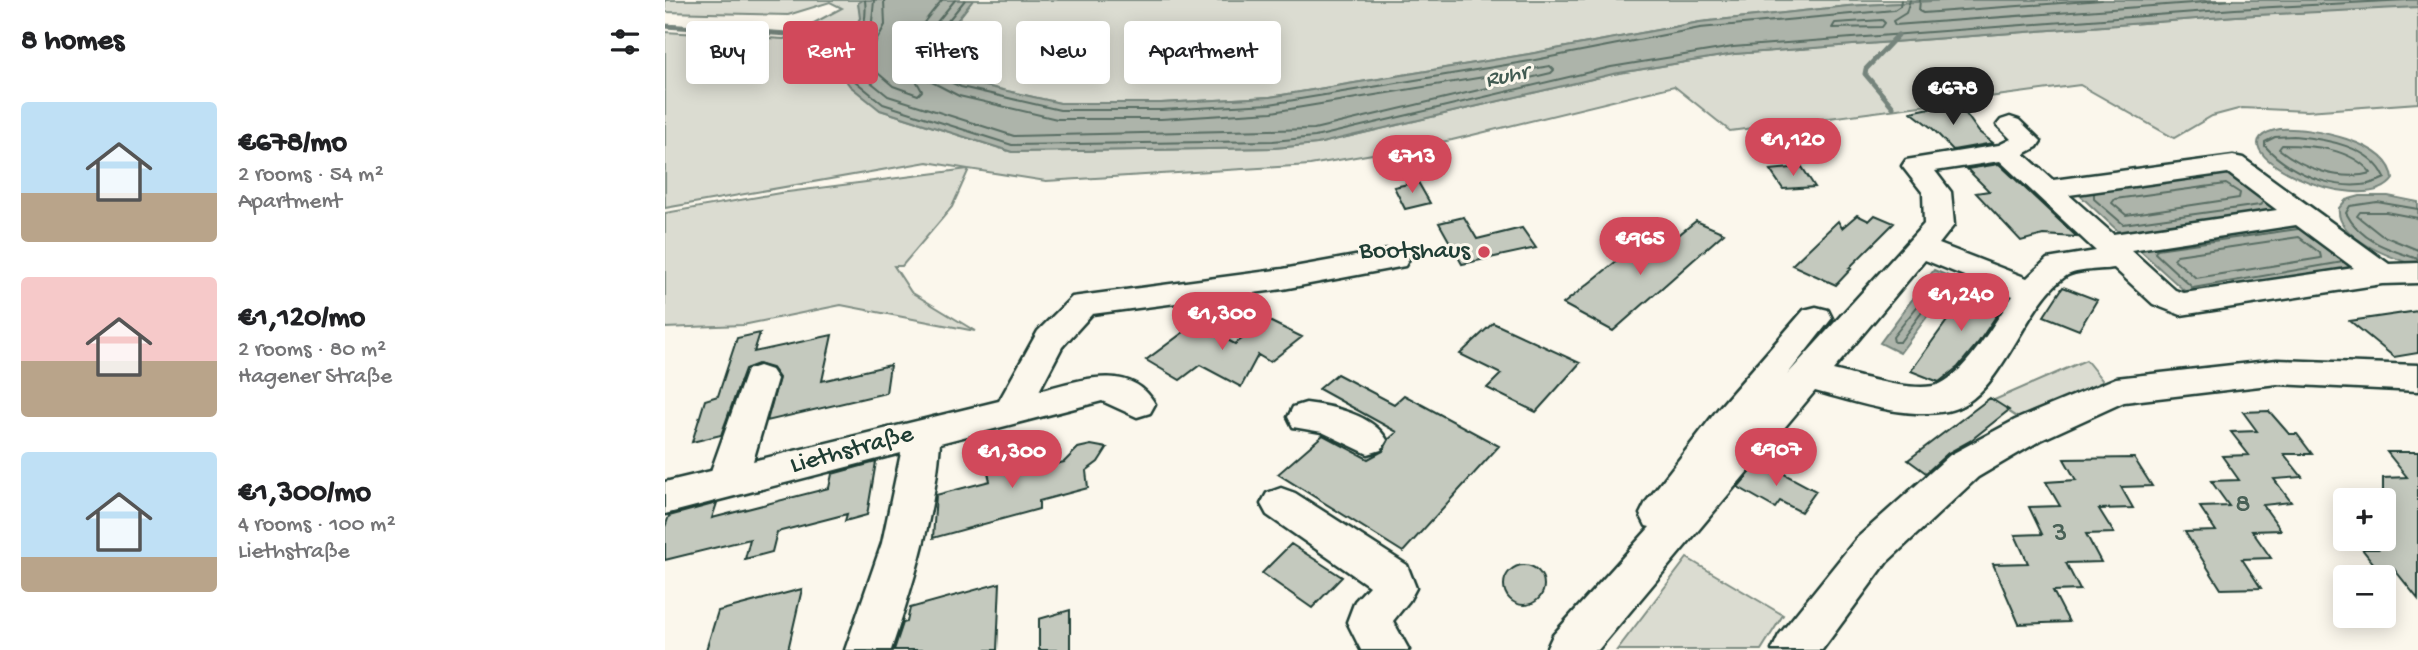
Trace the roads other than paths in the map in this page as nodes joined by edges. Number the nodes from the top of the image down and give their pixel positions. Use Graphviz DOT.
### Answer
graph roads {
  1 [pos="2049,189"];
  2 [pos="2302,215"];
  3 [pos="1921,248"];
  4 [pos="2115,251"];
  5 [pos="1394,259"];
  6 [pos="2418,273"];
  7 [pos="2382,274"];
  8 [pos="2032,292"];
  9 [pos="1815,318"];
  10 [pos="1808,377"];
  11 [pos="2418,378"];
  12 [pos="758,379"];
  13 [pos="1137,404"];
  14 [pos="1012,410"];
  15 [pos="1306,417"];
  16 [pos="1368,440"];
  17 [pos="921,441"];
  18 [pos="727,483"];
  19 [pos="665,498"];
  20 [pos="1281,504"];
  21 [pos="868,650"];
  22 [pos="1386,650"];
  23 [pos="1563,650"];
  24 [pos="1569,650"];
  25 [pos="1795,650"];
  1 -- 2 [label="street"];
  1 -- 3 [label="street"];
  1 -- 4 [label="street"];
  2 -- 4 [label="street"];
  2 -- 7 [label="street"];
  3 -- 8 [label="street"];
  3 -- 10 [label="street"];
  4 -- 7 [label="street"];
  4 -- 8 [label="street"];
  5 -- 14 [label="street"];
  6 -- 7 [label="street"];
  8 -- 10 [label="street"];
  9 -- 23 [label="street"];
  10 -- 24 [label="street"];
  11 -- 25 [label="street"];
  12 -- 18 [label="street"];
  13 -- 14 [label="street, Liethstraße"];
  14 -- 17 [label="street, Liethstraße"];
  15 -- 16 [label="street"];
  17 -- 18 [label="street, Liethstraße"];
  17 -- 21 [label="street"];
  18 -- 19 [label="street, Liethstraße"];
  20 -- 22 [label="street"];
}
